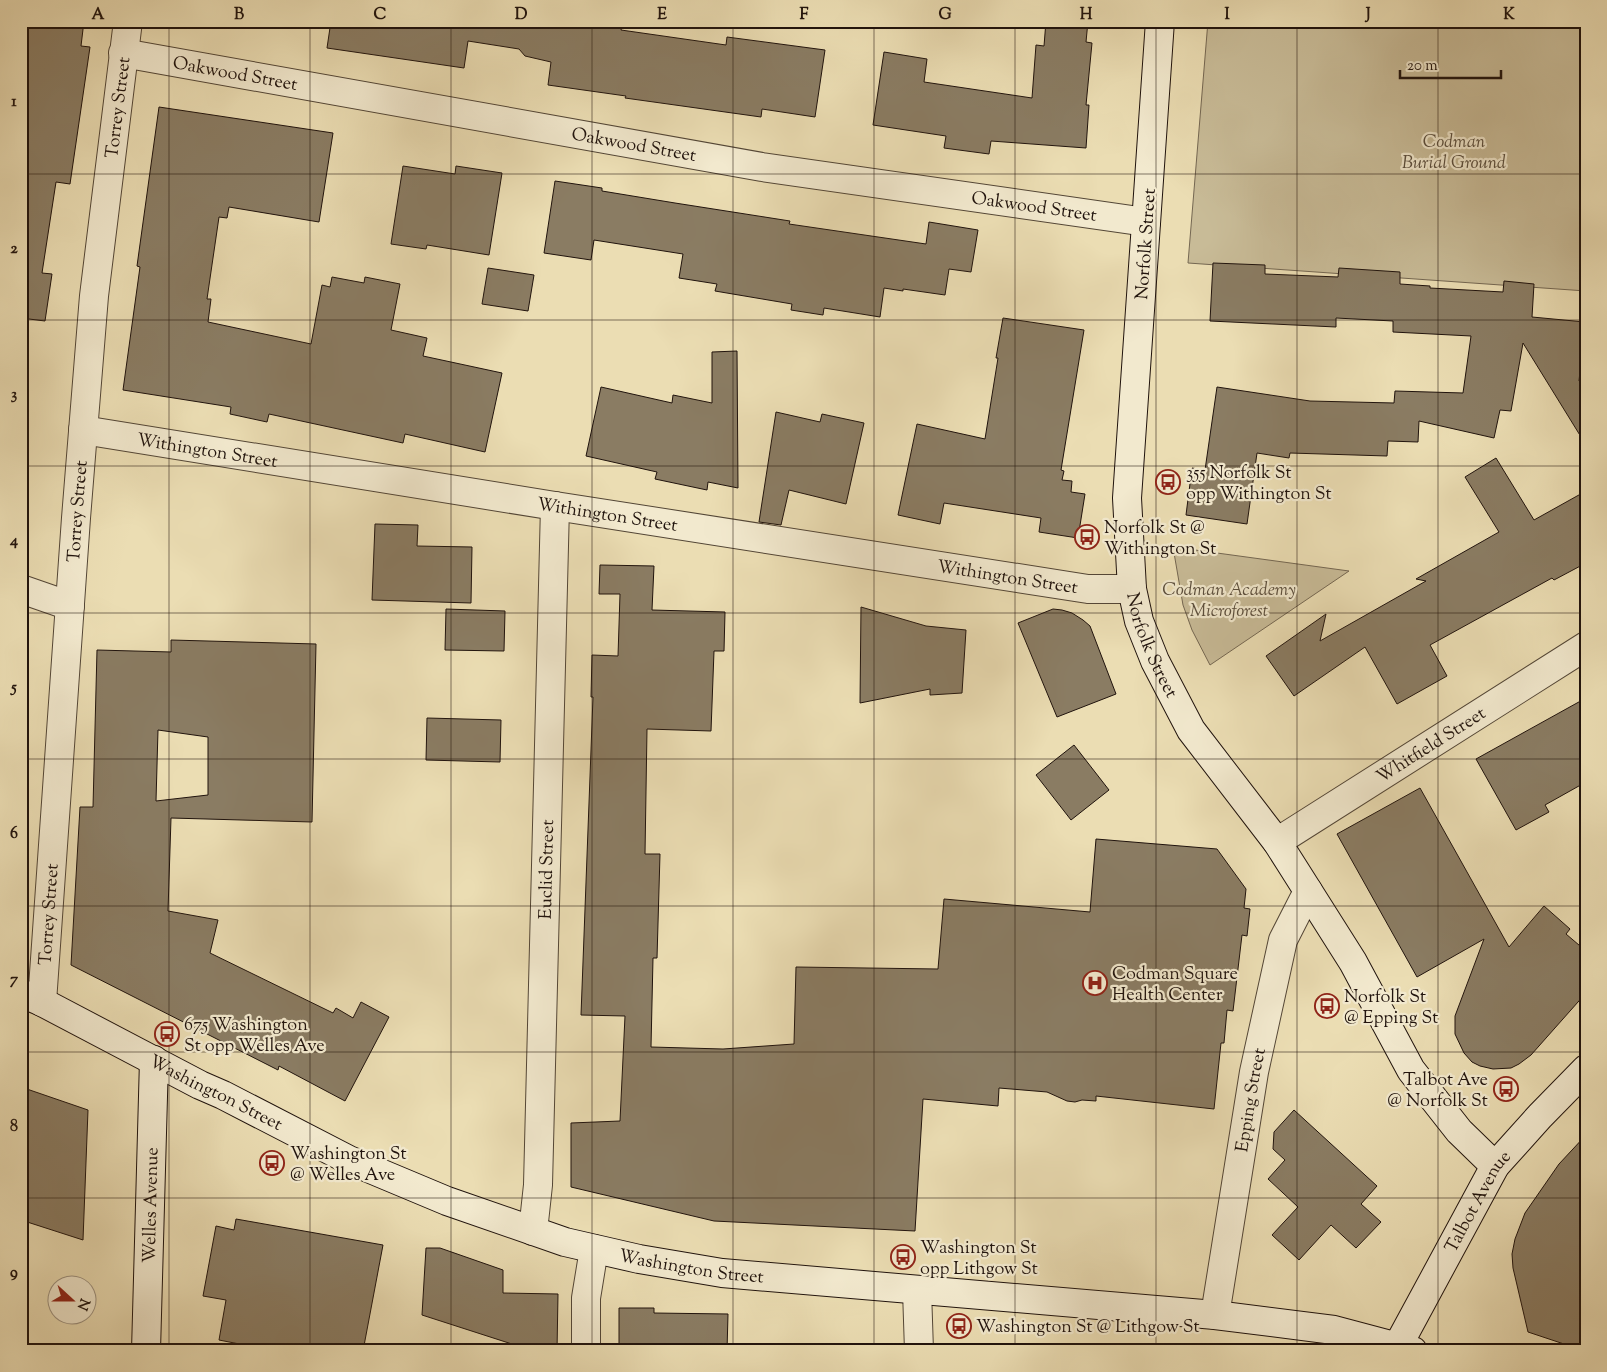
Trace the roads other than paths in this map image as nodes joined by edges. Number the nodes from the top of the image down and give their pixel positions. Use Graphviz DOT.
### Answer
graph roads {
  1 [pos="128,21"];
  2 [pos="1160,21"];
  3 [pos="123,53"];
  4 [pos="1146,222"];
  5 [pos="83,430"];
  6 [pos="555,506"];
  7 [pos="21,589"];
  8 [pos="1132,589"];
  9 [pos="70,606"];
  10 [pos="1586,646"];
  11 [pos="1277,842"];
  12 [pos="1308,891"];
  13 [pos="31,998"];
  14 [pos="154,1060"];
  15 [pos="1586,1069"];
  16 [pos="1496,1166"];
  17 [pos="533,1231"];
  18 [pos="594,1249"];
  19 [pos="917,1290"];
  20 [pos="1215,1316"];
  21 [pos="1402,1349"];
  22 [pos="146,1351"];
  23 [pos="586,1351"];
  24 [pos="919,1351"];
  1 -- 3 [label="street, Torrey Street"];
  2 -- 4 [label="street, Norfolk Street"];
  3 -- 4 [label="street, Oakwood Street"];
  3 -- 5 [label="street, Torrey Street"];
  4 -- 8 [label="street, Norfolk Street"];
  5 -- 6 [label="street, Withington Street"];
  5 -- 9 [label="street, Torrey Street"];
  6 -- 8 [label="street, Withington Street"];
  6 -- 17 [label="street, Euclid Street"];
  7 -- 9 [label="street"];
  8 -- 11 [label="street, Norfolk Street"];
  9 -- 13 [label="street, Torrey Street"];
  10 -- 11 [label="street, Whitfield Street"];
  11 -- 12 [label="street, Norfolk Street"];
  12 -- 16 [label="street, Norfolk Street"];
  12 -- 20 [label="street, Epping Street"];
  13 -- 14 [label="street, Washington Street"];
  14 -- 17 [label="street, Washington Street"];
  14 -- 22 [label="street, Welles Avenue"];
  15 -- 16 [label="street, Talbot Avenue"];
  16 -- 21 [label="street, Talbot Avenue"];
  17 -- 18 [label="street, Washington Street"];
  18 -- 19 [label="street, Washington Street"];
  18 -- 23 [label="street"];
  19 -- 20 [label="street, Washington Street"];
  19 -- 24 [label="street"];
  20 -- 21 [label="street, Washington Street"];
}
